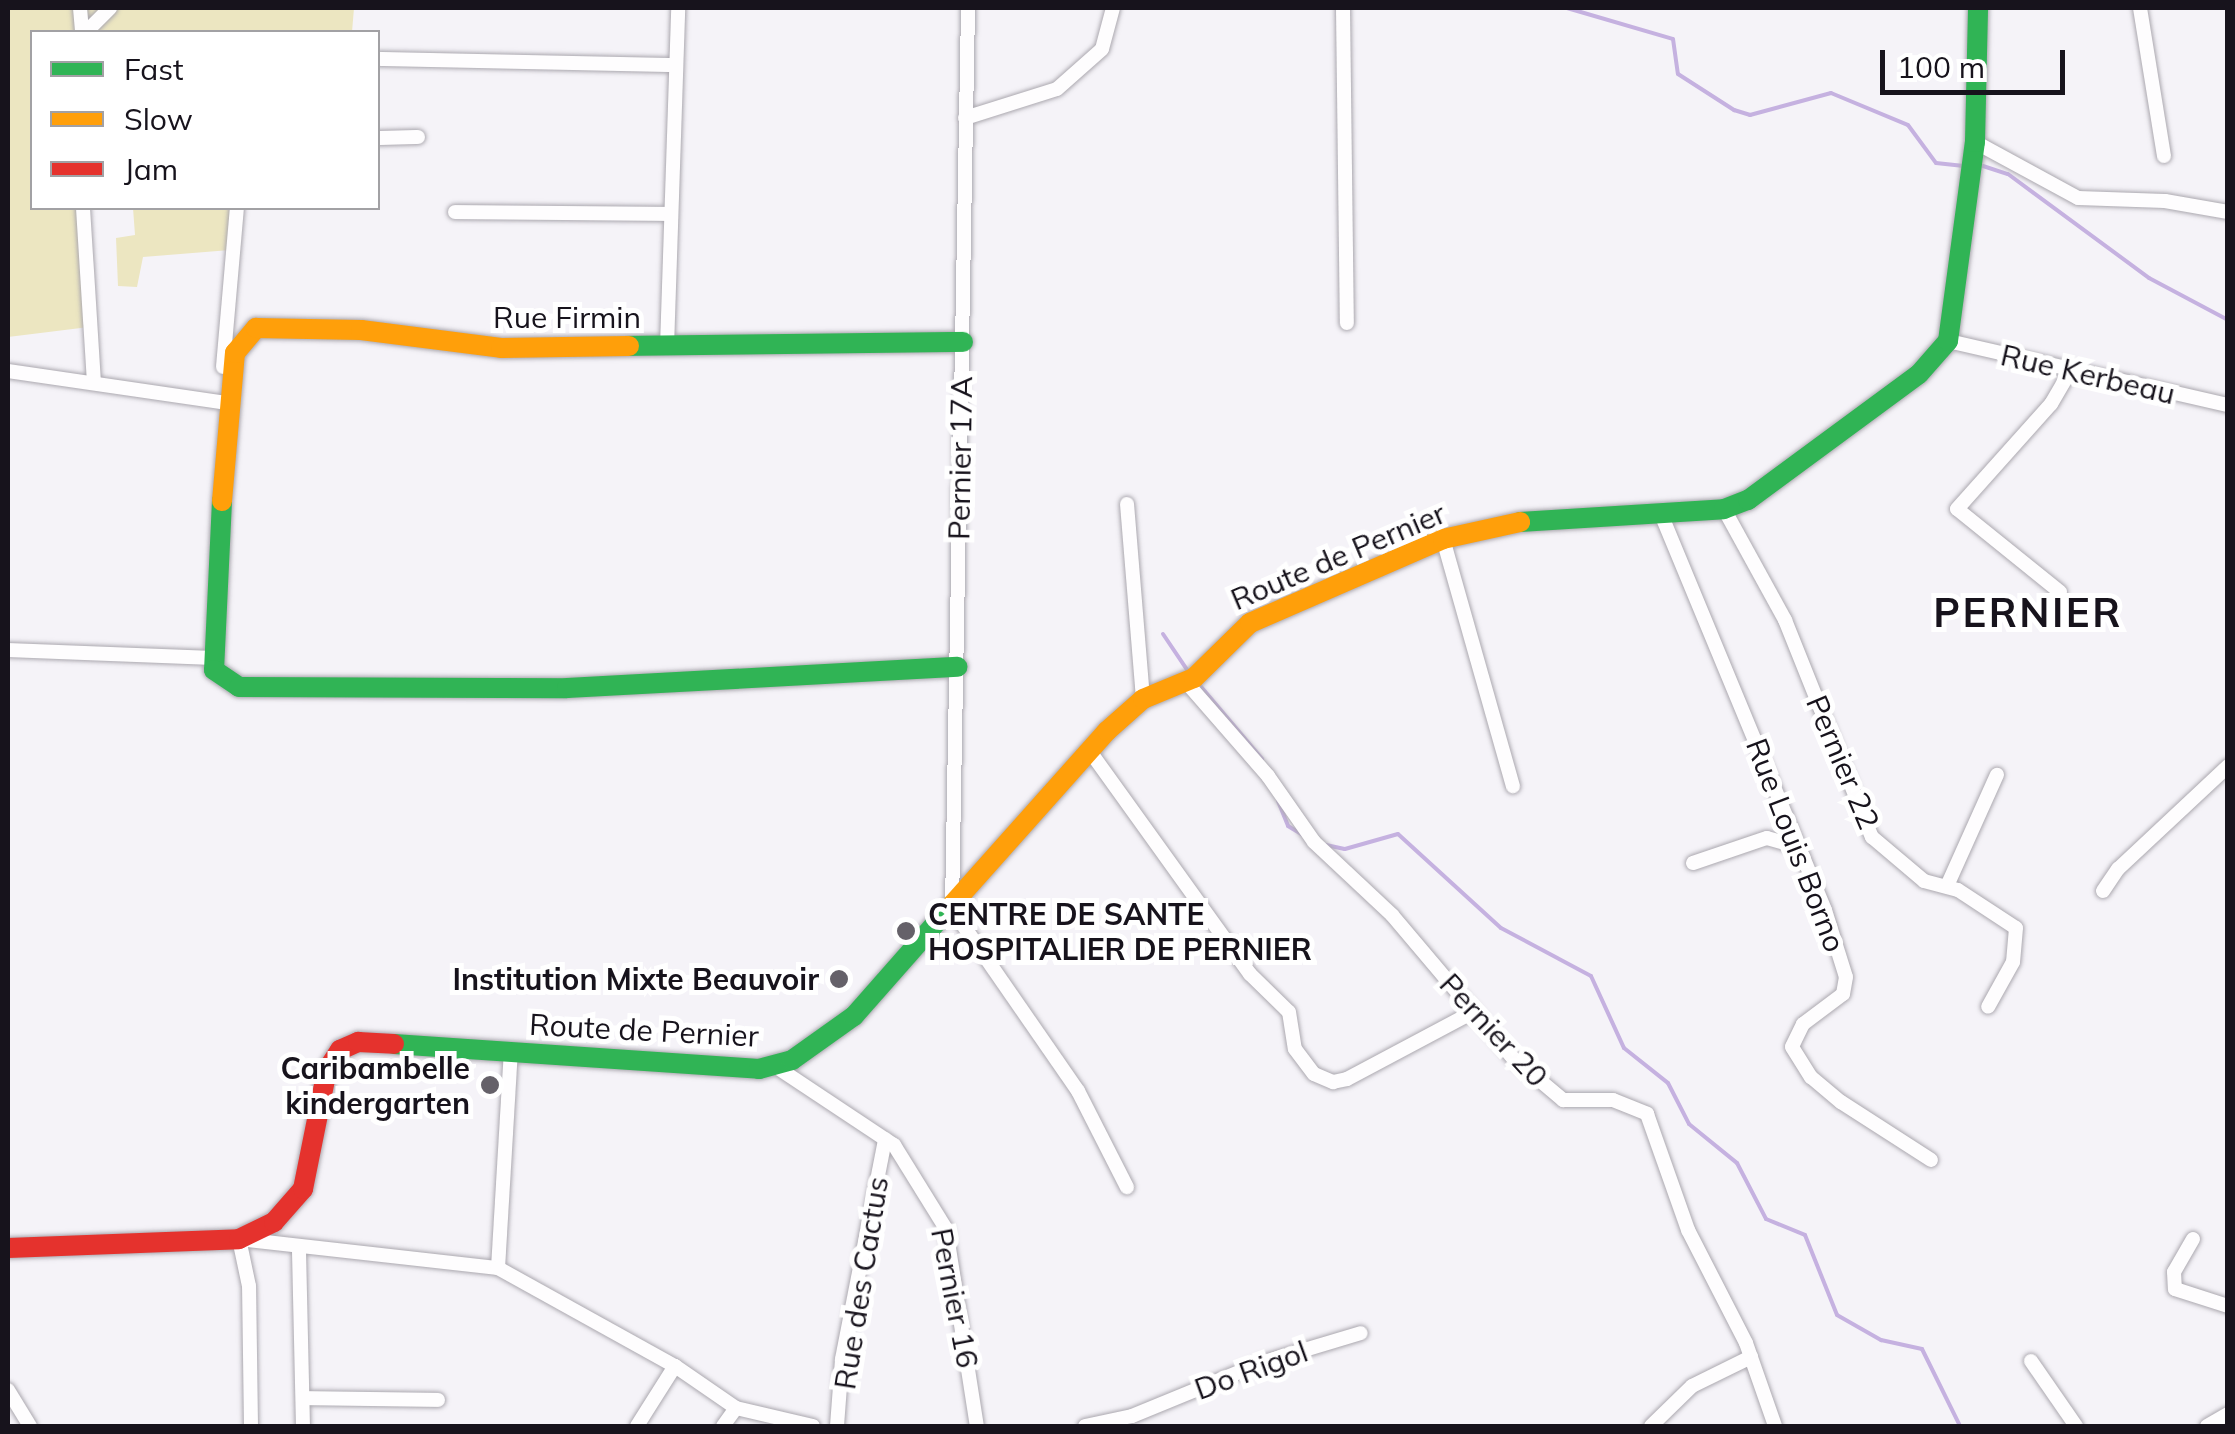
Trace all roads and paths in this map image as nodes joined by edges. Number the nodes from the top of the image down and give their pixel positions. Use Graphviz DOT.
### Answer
graph roads {
  1 [pos="110,8"];
  2 [pos="678,8"];
  3 [pos="968,8"];
  4 [pos="1113,8"];
  5 [pos="1343,8"];
  6 [pos="1978,8"];
  7 [pos="2140,8"];
  8 [pos="86,30"];
  9 [pos="380,58"];
  10 [pos="673,65"];
  11 [pos="965,118"];
  12 [pos="418,137"];
  13 [pos="380,138"];
  14 [pos="1975,142"];
  15 [pos="2164,156"];
  16 [pos="82,210"];
  17 [pos="237,210"];
  18 [pos="455,212"];
  19 [pos="2228,212"];
  20 [pos="670,214"];
  21 [pos="1347,323"];
  22 [pos="1948,341"];
  23 [pos="963,342"];
  24 [pos="667,348"];
  25 [pos="2072,368"];
  26 [pos="8,371"];
  27 [pos="94,383"];
  28 [pos="223,403"];
  29 [pos="2228,405"];
  30 [pos="1127,504"];
  31 [pos="1724,509"];
  32 [pos="1661,514"];
  33 [pos="1443,539"];
  34 [pos="2060,592"];
  35 [pos="8,650"];
  36 [pos="213,658"];
  37 [pos="957,667"];
  38 [pos="1186,682"];
  39 [pos="1143,699"];
  40 [pos="1090,750"];
  41 [pos="2228,766"];
  42 [pos="1996,775"];
  43 [pos="1513,786"];
  44 [pos="1799,847"];
  45 [pos="1692,863"];
  46 [pos="1947,886"];
  47 [pos="2103,891"];
  48 [pos="952,908"];
  49 [pos="1988,1007"];
  50 [pos="1470,1013"];
  51 [pos="511,1052"];
  52 [pos="775,1066"];
  53 [pos="885,1140"];
  54 [pos="1931,1160"];
  55 [pos="1126,1187"];
  56 [pos="2193,1238"];
  57 [pos="239,1239"];
  58 [pos="8,1248"];
  59 [pos="300,1251"];
  60 [pos="498,1268"];
  61 [pos="2228,1306"];
  62 [pos="1361,1332"];
  63 [pos="1751,1357"];
  64 [pos="2032,1360"];
  65 [pos="675,1366"];
  66 [pos="8,1390"];
  67 [pos="304,1398"];
  68 [pos="438,1400"];
  69 [pos="736,1408"];
  70 [pos="2228,1414"];
  71 [pos="1095,1425"];
  72 [pos="30,1426"];
  73 [pos="251,1426"];
  74 [pos="303,1426"];
  75 [pos="637,1426"];
  76 [pos="723,1426"];
  77 [pos="812,1426"];
  78 [pos="838,1426"];
  79 [pos="977,1426"];
  80 [pos="1651,1426"];
  81 [pos="1775,1426"];
  82 [pos="2076,1426"];
  83 [pos="2207,1426"];
  1 -- 8 [label="street"];
  2 -- 10 [label="street"];
  3 -- 11 [label="street, Pernier 17A"];
  4 -- 11 [label="street"];
  5 -- 21 [label="street"];
  6 -- 14 [label="street"];
  7 -- 15 [label="street"];
  9 -- 10 [label="street"];
  10 -- 20 [label="street"];
  11 -- 23 [label="street, Pernier 17A"];
  12 -- 13 [label="street"];
  14 -- 19 [label="street"];
  14 -- 22 [label="street"];
  16 -- 27 [label="street"];
  17 -- 28 [label="street"];
  18 -- 20 [label="street"];
  20 -- 24 [label="street"];
  22 -- 25 [label="street, Rue Kerbeau"];
  22 -- 31 [label="street, Route de Pernier"];
  23 -- 24 [label="street, Rue Firmin"];
  23 -- 37 [label="street, Pernier 17A"];
  24 -- 28 [label="street, Rue Firmin"];
  25 -- 29 [label="street, Rue Kerbeau"];
  25 -- 34 [label="street"];
  26 -- 27 [label="street"];
  27 -- 28 [label="street"];
  28 -- 36 [label="street"];
  30 -- 39 [label="street"];
  31 -- 32 [label="street, Route de Pernier"];
  31 -- 46 [label="street, Pernier 22"];
  32 -- 33 [label="street, Route de Pernier"];
  32 -- 44 [label="street, Rue Louis Borno"];
  33 -- 38 [label="street, Route de Pernier"];
  33 -- 43 [label="street"];
  35 -- 36 [label="street"];
  36 -- 37 [label="street"];
  37 -- 48 [label="street, Pernier 17A"];
  38 -- 39 [label="street, Route de Pernier"];
  38 -- 50 [label="street, Pernier 20"];
  39 -- 40 [label="street, Route de Pernier"];
  40 -- 48 [label="street, Route de Pernier"];
  40 -- 50 [label="street"];
  41 -- 47 [label="street"];
  42 -- 46 [label="street"];
  44 -- 45 [label="street"];
  44 -- 54 [label="street, Rue Louis Borno"];
  46 -- 49 [label="street, Pernier 22"];
  48 -- 52 [label="street, Route de Pernier"];
  48 -- 55 [label="street"];
  50 -- 63 [label="street, Pernier 20"];
  51 -- 52 [label="street, Route de Pernier"];
  51 -- 57 [label="street, Route de Pernier"];
  51 -- 60 [label="street"];
  52 -- 53 [label="street, Pernier 16"];
  53 -- 78 [label="street, Rue des Cactus"];
  53 -- 79 [label="street, Pernier 16"];
  56 -- 61 [label="street"];
  57 -- 58 [label="street, Route de Pernier"];
  57 -- 59 [label="street"];
  57 -- 73 [label="street"];
  59 -- 60 [label="street"];
  59 -- 67 [label="street"];
  60 -- 65 [label="street"];
  62 -- 71 [label="street, Do Rigol"];
  63 -- 80 [label="street"];
  63 -- 81 [label="street, Pernier 20"];
  64 -- 82 [label="street"];
  65 -- 69 [label="street"];
  65 -- 75 [label="street"];
  66 -- 72 [label="street"];
  67 -- 68 [label="street"];
  67 -- 74 [label="street"];
  69 -- 76 [label="street"];
  69 -- 77 [label="street"];
  70 -- 83 [label="street"];
}
